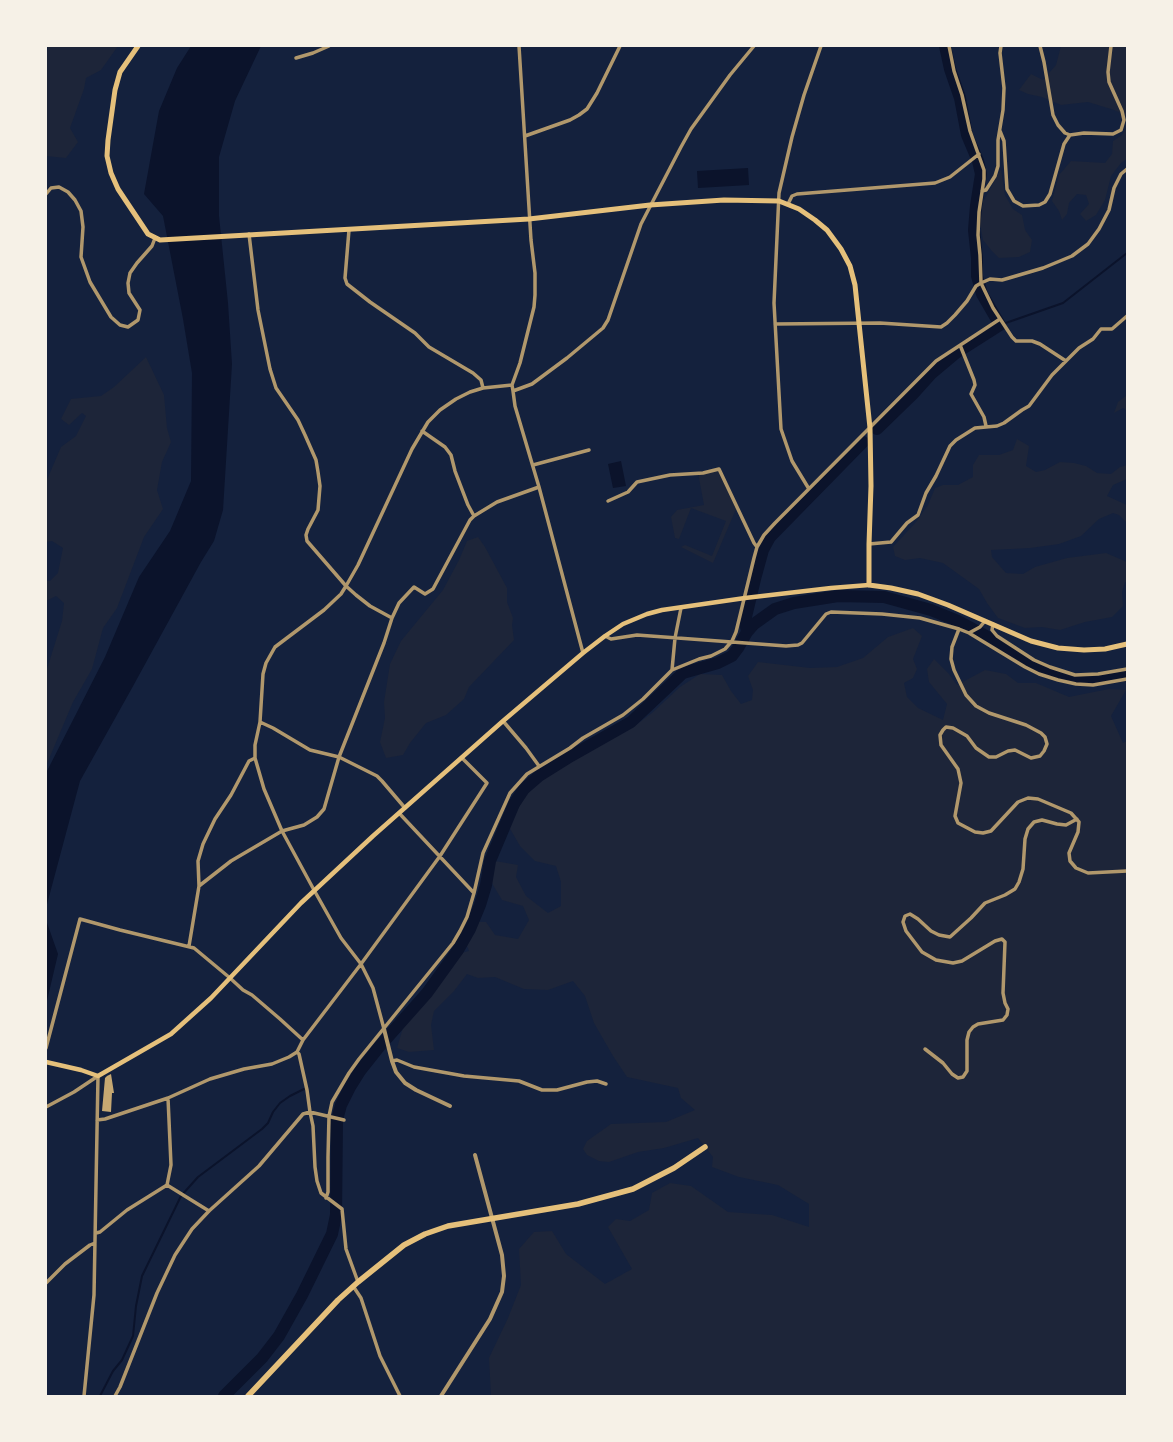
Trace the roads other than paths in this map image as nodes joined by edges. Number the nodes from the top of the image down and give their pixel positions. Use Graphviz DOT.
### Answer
graph roads {
  1 [pos="138,46"];
  2 [pos="329,46"];
  3 [pos="519,46"];
  4 [pos="620,46"];
  5 [pos="754,46"];
  6 [pos="822,46"];
  7 [pos="948,46"];
  8 [pos="1001,46"];
  9 [pos="1040,46"];
  10 [pos="1111,46"];
  11 [pos="296,58"];
  12 [pos="1000,131"];
  13 [pos="1070,135"];
  14 [pos="525,136"];
  15 [pos="978,154"];
  16 [pos="1127,169"];
  17 [pos="982,191"];
  18 [pos="46,194"];
  19 [pos="779,201"];
  20 [pos="788,204"];
  21 [pos="650,205"];
  22 [pos="529,219"];
  23 [pos="348,230"];
  24 [pos="246,235"];
  25 [pos="157,239"];
  26 [pos="981,283"];
  27 [pos="1127,316"];
  28 [pos="1000,319"];
  29 [pos="860,322"];
  30 [pos="774,324"];
  31 [pos="960,345"];
  32 [pos="1066,361"];
  33 [pos="512,385"];
  34 [pos="483,388"];
  35 [pos="513,391"];
  36 [pos="986,426"];
  37 [pos="870,428"];
  38 [pos="422,431"];
  39 [pos="589,450"];
  40 [pos="533,465"];
  41 [pos="540,486"];
  42 [pos="809,489"];
  43 [pos="608,501"];
  44 [pos="474,516"];
  45 [pos="869,544"];
  46 [pos="757,547"];
  47 [pos="869,585"];
  48 [pos="346,586"];
  49 [pos="745,598"];
  50 [pos="681,608"];
  51 [pos="392,618"];
  52 [pos="985,621"];
  53 [pos="993,624"];
  54 [pos="959,629"];
  55 [pos="969,633"];
  56 [pos="605,636"];
  57 [pos="675,638"];
  58 [pos="732,642"];
  59 [pos="1127,644"];
  60 [pos="583,653"];
  61 [pos="1127,669"];
  62 [pos="672,670"];
  63 [pos="1127,679"];
  64 [pos="503,721"];
  65 [pos="260,722"];
  66 [pos="339,757"];
  67 [pos="255,758"];
  68 [pos="462,758"];
  69 [pos="539,766"];
  70 [pos="405,808"];
  71 [pos="399,813"];
  72 [pos="1077,818"];
  73 [pos="282,831"];
  74 [pos="440,856"];
  75 [pos="1127,871"];
  76 [pos="199,886"];
  77 [pos="314,890"];
  78 [pos="474,893"];
  79 [pos="189,946"];
  80 [pos="361,964"];
  81 [pos="230,978"];
  82 [pos="384,1029"];
  83 [pos="303,1040"];
  84 [pos="46,1048"];
  85 [pos="925,1049"];
  86 [pos="296,1052"];
  87 [pos="392,1061"];
  88 [pos="46,1062"];
  89 [pos="98,1076"];
  90 [pos="606,1084"];
  91 [pos="168,1098"];
  92 [pos="450,1106"];
  93 [pos="46,1107"];
  94 [pos="310,1112"];
  95 [pos="329,1116"];
  96 [pos="97,1120"];
  97 [pos="344,1120"];
  98 [pos="705,1147"];
  99 [pos="475,1155"];
  100 [pos="167,1185"];
  101 [pos="326,1198"];
  102 [pos="209,1211"];
  103 [pos="491,1218"];
  104 [pos="96,1233"];
  105 [pos="96,1243"];
  106 [pos="46,1283"];
  107 [pos="355,1284"];
  108 [pos="84,1396"];
  109 [pos="115,1396"];
  110 [pos="248,1396"];
  111 [pos="400,1396"];
  112 [pos="441,1396"];
  1 -- 25 [label="main road"];
  2 -- 11 [label="street"];
  3 -- 14 [label="street"];
  4 -- 14 [label="street"];
  5 -- 21 [label="street"];
  6 -- 19 [label="street"];
  7 -- 15 [label="street"];
  8 -- 12 [label="street"];
  9 -- 13 [label="street"];
  10 -- 13 [label="street"];
  12 -- 13 [label="street"];
  12 -- 17 [label="street"];
  14 -- 22 [label="street"];
  15 -- 17 [label="street"];
  15 -- 20 [label="street"];
  16 -- 26 [label="street"];
  17 -- 26 [label="street"];
  18 -- 25 [label="street"];
  19 -- 20 [label="main road"];
  19 -- 21 [label="main road"];
  19 -- 30 [label="street"];
  20 -- 29 [label="main road"];
  21 -- 22 [label="main road"];
  21 -- 35 [label="street"];
  22 -- 23 [label="main road"];
  22 -- 33 [label="street"];
  23 -- 24 [label="main road"];
  23 -- 34 [label="street"];
  24 -- 25 [label="main road"];
  24 -- 48 [label="street"];
  26 -- 28 [label="street"];
  26 -- 29 [label="street"];
  27 -- 32 [label="street"];
  28 -- 31 [label="street"];
  28 -- 32 [label="street"];
  29 -- 30 [label="street"];
  29 -- 37 [label="main road"];
  30 -- 42 [label="street"];
  31 -- 36 [label="street"];
  31 -- 37 [label="street"];
  32 -- 36 [label="street"];
  33 -- 34 [label="street"];
  33 -- 35 [label="street"];
  34 -- 38 [label="street"];
  35 -- 40 [label="street"];
  36 -- 45 [label="street"];
  37 -- 42 [label="street"];
  37 -- 45 [label="main road"];
  38 -- 44 [label="street"];
  38 -- 48 [label="street"];
  39 -- 40 [label="street"];
  40 -- 41 [label="street"];
  41 -- 44 [label="street"];
  41 -- 60 [label="street"];
  42 -- 46 [label="street"];
  43 -- 46 [label="street"];
  44 -- 51 [label="street"];
  45 -- 47 [label="main road"];
  46 -- 49 [label="street"];
  47 -- 49 [label="main road"];
  47 -- 52 [label="main road"];
  48 -- 51 [label="street"];
  48 -- 65 [label="street"];
  49 -- 50 [label="main road"];
  49 -- 58 [label="street"];
  50 -- 56 [label="main road"];
  50 -- 57 [label="street"];
  51 -- 66 [label="street"];
  52 -- 53 [label="main road"];
  52 -- 55 [label="street"];
  53 -- 59 [label="main road"];
  53 -- 61 [label="street"];
  54 -- 55 [label="street"];
  54 -- 58 [label="street"];
  54 -- 72 [label="street"];
  55 -- 63 [label="street"];
  56 -- 57 [label="street"];
  56 -- 60 [label="main road"];
  57 -- 58 [label="street"];
  57 -- 62 [label="street"];
  58 -- 62 [label="street"];
  60 -- 64 [label="main road"];
  62 -- 69 [label="street"];
  64 -- 68 [label="main road"];
  64 -- 69 [label="street"];
  65 -- 66 [label="street"];
  65 -- 67 [label="street"];
  66 -- 70 [label="street"];
  66 -- 73 [label="street"];
  67 -- 73 [label="street"];
  67 -- 76 [label="street"];
  68 -- 70 [label="main road"];
  68 -- 74 [label="street"];
  69 -- 78 [label="street"];
  70 -- 71 [label="main road"];
  71 -- 74 [label="street"];
  71 -- 77 [label="main road"];
  72 -- 75 [label="street"];
  72 -- 85 [label="street"];
  73 -- 76 [label="street"];
  73 -- 77 [label="street"];
  74 -- 78 [label="street"];
  74 -- 80 [label="street"];
  76 -- 79 [label="street"];
  77 -- 80 [label="street"];
  77 -- 81 [label="main road"];
  78 -- 82 [label="street"];
  79 -- 81 [label="street"];
  79 -- 84 [label="street"];
  80 -- 82 [label="street"];
  80 -- 83 [label="street"];
  81 -- 83 [label="street"];
  81 -- 89 [label="main road"];
  82 -- 87 [label="street"];
  82 -- 95 [label="street"];
  83 -- 86 [label="street"];
  86 -- 91 [label="street"];
  86 -- 94 [label="street"];
  87 -- 90 [label="street"];
  87 -- 92 [label="street"];
  88 -- 89 [label="main road"];
  89 -- 93 [label="street"];
  89 -- 96 [label="street"];
  91 -- 96 [label="street"];
  91 -- 100 [label="street"];
  94 -- 95 [label="street"];
  94 -- 101 [label="street"];
  94 -- 102 [label="street"];
  95 -- 97 [label="street"];
  95 -- 101 [label="street"];
  96 -- 104 [label="street"];
  98 -- 103 [label="highway"];
  99 -- 103 [label="street"];
  100 -- 102 [label="street"];
  100 -- 104 [label="street"];
  101 -- 107 [label="street"];
  102 -- 109 [label="street"];
  103 -- 107 [label="highway"];
  103 -- 112 [label="street"];
  104 -- 105 [label="street"];
  105 -- 106 [label="street"];
  105 -- 108 [label="street"];
  107 -- 110 [label="highway"];
  107 -- 111 [label="street"];
}
